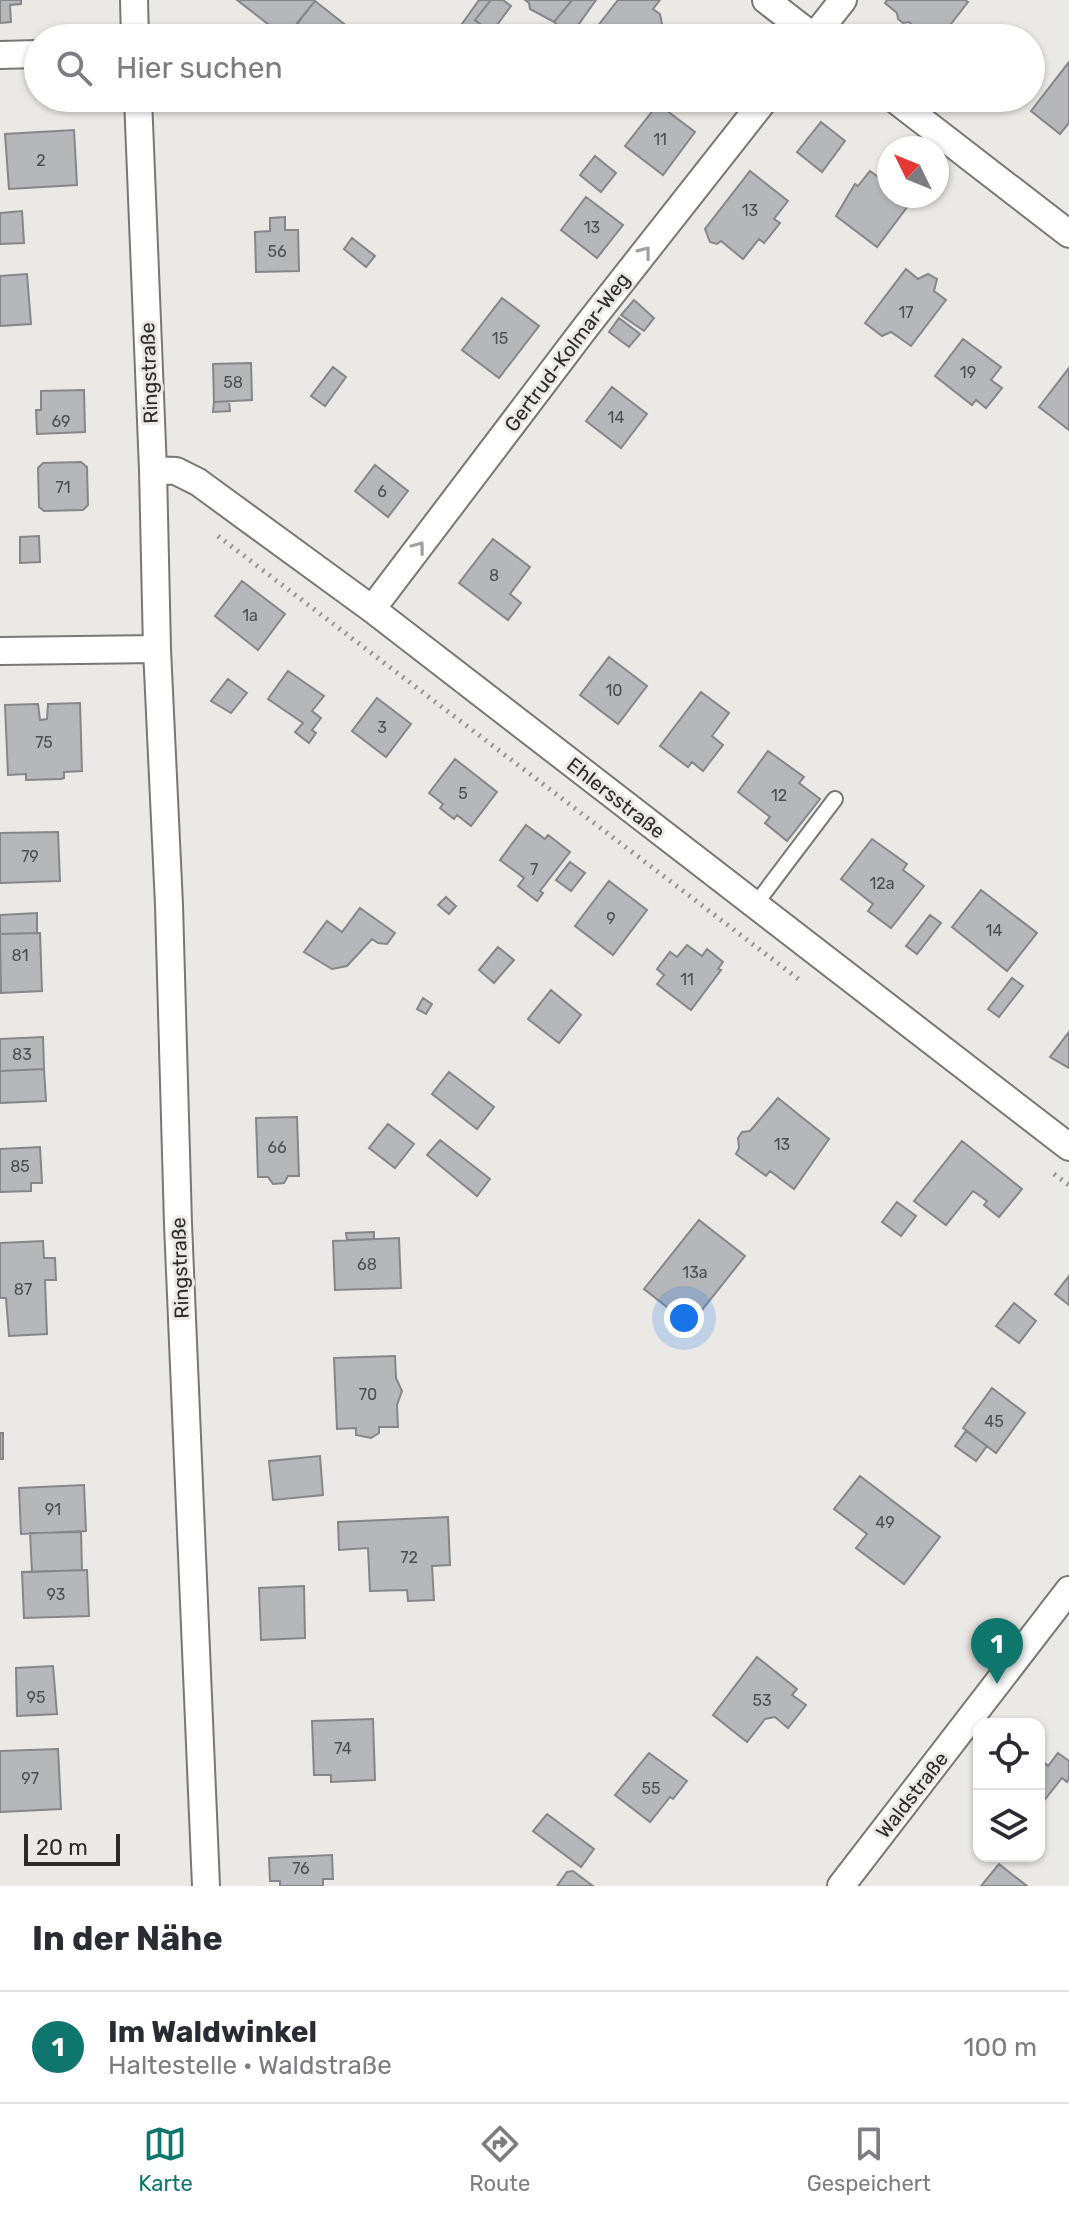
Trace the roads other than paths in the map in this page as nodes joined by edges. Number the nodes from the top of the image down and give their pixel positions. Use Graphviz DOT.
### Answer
graph roads {
  1 [pos="134,0"];
  2 [pos="766,0"];
  3 [pos="843,0"];
  4 [pos="135,24"];
  5 [pos="796,24"];
  6 [pos="825,24"];
  7 [pos="24,54"];
  8 [pos="0,55"];
  9 [pos="139,112"];
  10 [pos="755,112"];
  11 [pos="911,112"];
  12 [pos="1069,234"];
  13 [pos="153,470"];
  14 [pos="372,609"];
  15 [pos="157,649"];
  16 [pos="0,651"];
  17 [pos="835,799"];
  18 [pos="755,905"];
  19 [pos="1069,1147"];
  20 [pos="1069,1590"];
  21 [pos="206,1886"];
  22 [pos="841,1886"];
  1 -- 4 [label="street"];
  2 -- 5 [label="street"];
  3 -- 6 [label="street"];
  7 -- 8 [label="street"];
  9 -- 13 [label="street, Ringstraße"];
  14 -- 10 [label="street, Gertrud-Kolmar-Weg, one-way"];
  11 -- 12 [label="street"];
  13 -- 14 [label="street, Ehlersstraße"];
  13 -- 15 [label="street, Ringstraße"];
  14 -- 18 [label="street, Ehlersstraße"];
  15 -- 16 [label="street"];
  15 -- 21 [label="street, Ringstraße"];
  17 -- 18 [label="lane"];
  18 -- 19 [label="street, Ehlersstraße"];
  20 -- 22 [label="street, Waldstraße"];
}
